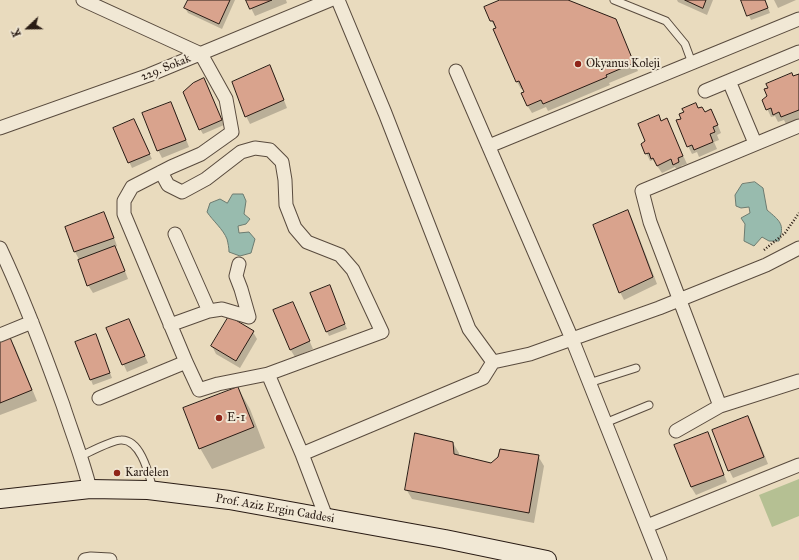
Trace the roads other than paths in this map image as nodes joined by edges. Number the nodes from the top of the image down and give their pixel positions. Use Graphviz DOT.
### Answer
graph roads {
  1 [pos="83,0"];
  2 [pos="330,0"];
  3 [pos="338,0"];
  4 [pos="614,0"];
  5 [pos="799,19"];
  6 [pos="799,52"];
  7 [pos="201,54"];
  8 [pos="692,63"];
  9 [pos="456,71"];
  10 [pos="729,81"];
  11 [pos="706,91"];
  12 [pos="799,126"];
  13 [pos="0,128"];
  14 [pos="755,143"];
  15 [pos="489,146"];
  16 [pos="161,172"];
  17 [pos="175,234"];
  18 [pos="0,248"];
  19 [pos="799,248"];
  20 [pos="239,264"];
  21 [pos="679,300"];
  22 [pos="209,311"];
  23 [pos="32,322"];
  24 [pos="170,326"];
  25 [pos="0,335"];
  26 [pos="572,339"];
  27 [pos="186,362"];
  28 [pos="493,362"];
  29 [pos="636,368"];
  30 [pos="268,374"];
  31 [pos="799,381"];
  32 [pos="589,383"];
  33 [pos="99,398"];
  34 [pos="649,405"];
  35 [pos="720,406"];
  36 [pos="606,423"];
  37 [pos="676,431"];
  38 [pos="302,454"];
  39 [pos="81,456"];
  40 [pos="799,464"];
  41 [pos="90,489"];
  42 [pos="154,491"];
  43 [pos="0,499"];
  44 [pos="326,517"];
  45 [pos="647,526"];
  46 [pos="85,560"];
  47 [pos="110,560"];
  48 [pos="547,560"];
  49 [pos="660,560"];
  1 -- 7 [label="street"];
  2 -- 7 [label="street, 229. Sokak"];
  3 -- 28 [label="street"];
  4 -- 8 [label="lane"];
  5 -- 8 [label="street"];
  6 -- 10 [label="street"];
  7 -- 13 [label="street, 229. Sokak"];
  7 -- 16 [label="street"];
  8 -- 15 [label="street"];
  9 -- 15 [label="street"];
  10 -- 11 [label="street"];
  10 -- 14 [label="street"];
  12 -- 14 [label="street"];
  14 -- 21 [label="street"];
  15 -- 26 [label="street"];
  16 -- 24 [label="street"];
  16 -- 30 [label="street"];
  17 -- 22 [label="street"];
  18 -- 23 [label="street"];
  19 -- 21 [label="street"];
  20 -- 22 [label="street"];
  21 -- 26 [label="street"];
  21 -- 35 [label="street"];
  22 -- 24 [label="street"];
  23 -- 25 [label="street"];
  23 -- 39 [label="street"];
  24 -- 27 [label="street"];
  26 -- 28 [label="street"];
  26 -- 32 [label="street"];
  27 -- 30 [label="street"];
  27 -- 33 [label="street"];
  28 -- 38 [label="street"];
  29 -- 32 [label="lane"];
  30 -- 38 [label="street"];
  31 -- 35 [label="street"];
  32 -- 36 [label="street"];
  34 -- 36 [label="lane"];
  35 -- 37 [label="street"];
  36 -- 45 [label="street"];
  38 -- 44 [label="street"];
  39 -- 41 [label="street"];
  39 -- 42 [label="lane"];
  40 -- 45 [label="street"];
  41 -- 42 [label="street, Prof. Aziz Ergin Caddesi"];
  41 -- 43 [label="street, Prof. Aziz Ergin Caddesi"];
  42 -- 44 [label="street, Prof. Aziz Ergin Caddesi"];
  44 -- 48 [label="street, Prof. Aziz Ergin Caddesi"];
  45 -- 49 [label="street"];
  46 -- 47 [label="street"];
}
